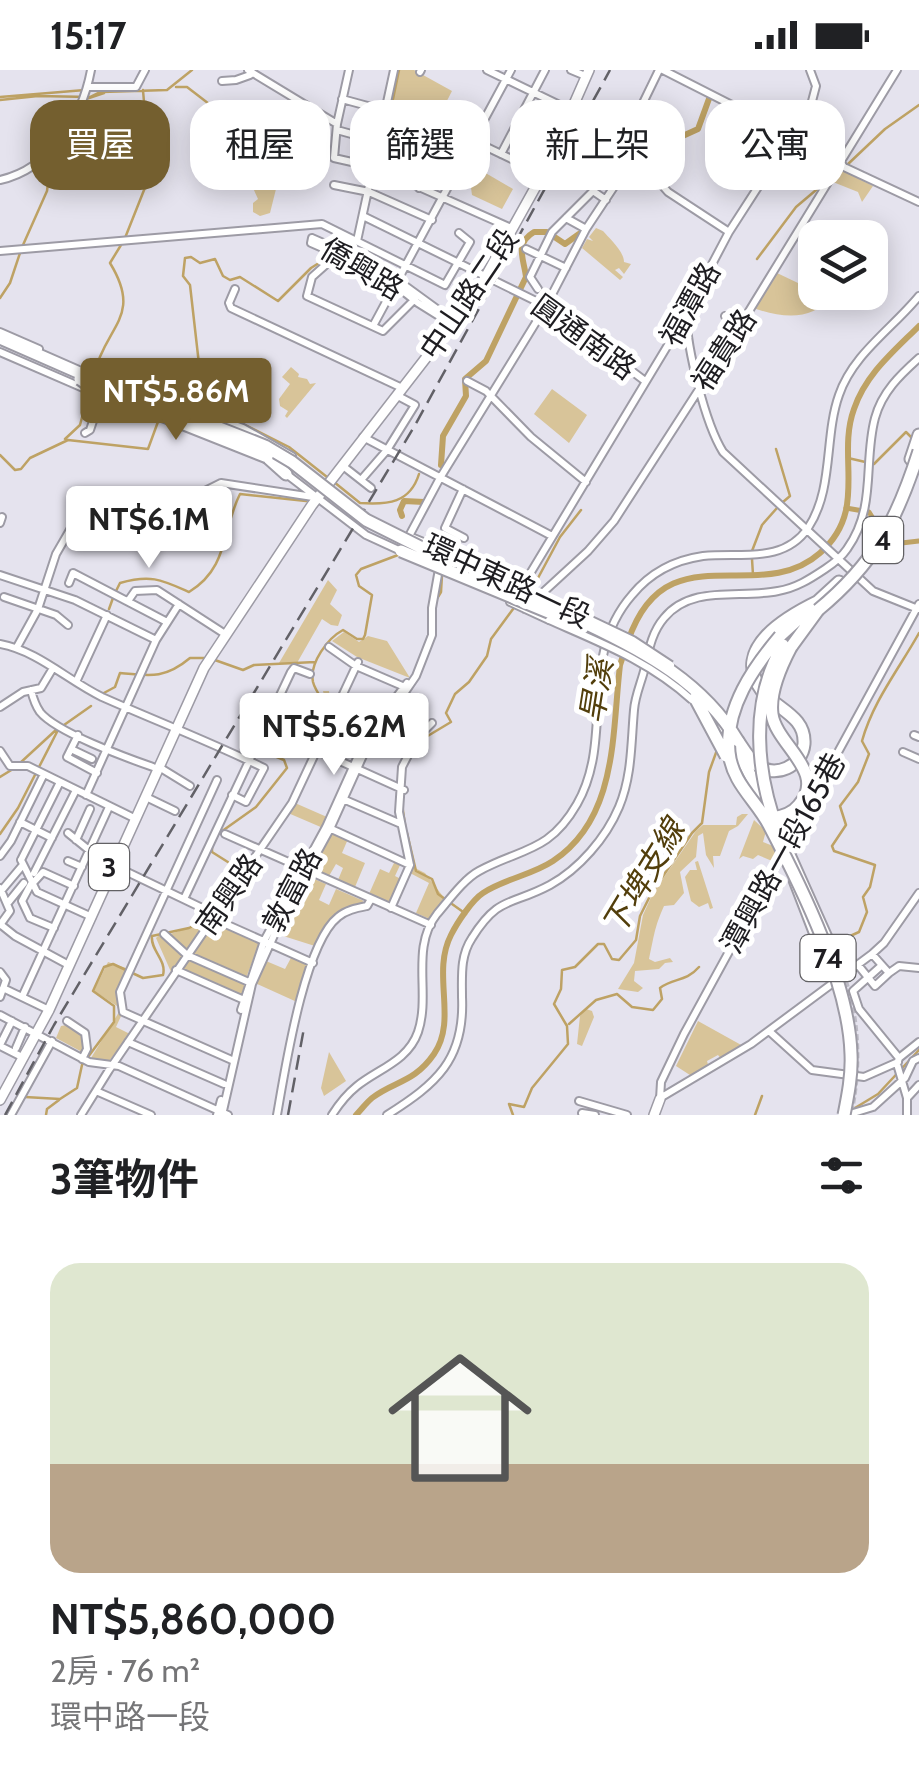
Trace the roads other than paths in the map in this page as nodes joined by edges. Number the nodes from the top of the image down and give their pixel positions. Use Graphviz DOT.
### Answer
graph roads {
  1 [pos="91,70"];
  2 [pos="145,70"];
  3 [pos="394,70"];
  4 [pos="488,70"];
  5 [pos="510,70"];
  6 [pos="545,70"];
  7 [pos="570,70"];
  8 [pos="660,70"];
  9 [pos="810,70"];
  10 [pos="895,70"];
  11 [pos="248,72"];
  12 [pos="348,72"];
  13 [pos="586,72"];
  14 [pos="506,79"];
  15 [pos="222,81"];
  16 [pos="87,88"];
  17 [pos="533,92"];
  18 [pos="342,99"];
  19 [pos="388,100"];
  20 [pos="549,100"];
  21 [pos="575,100"];
  22 [pos="645,100"];
  23 [pos="720,100"];
  24 [pos="811,100"];
  25 [pos="350,101"];
  26 [pos="490,110"];
  27 [pos="337,127"];
  28 [pos="350,132"];
  29 [pos="490,149"];
  30 [pos="845,151"];
  31 [pos="501,154"];
  32 [pos="510,158"];
  33 [pos="350,162"];
  34 [pos="845,165"];
  35 [pos="0,180"];
  36 [pos="334,184"];
  37 [pos="424,190"];
  38 [pos="448,190"];
  39 [pos="531,190"];
  40 [pos="532,190"];
  41 [pos="612,190"];
  42 [pos="666,190"];
  43 [pos="756,190"];
  44 [pos="821,190"];
  45 [pos="821,190"];
  46 [pos="369,192"];
  47 [pos="444,198"];
  48 [pos="606,200"];
  49 [pos="919,200"];
  50 [pos="363,216"];
  51 [pos="566,218"];
  52 [pos="432,220"];
  53 [pos="509,227"];
  54 [pos="586,229"];
  55 [pos="729,232"];
  56 [pos="458,233"];
  57 [pos="357,241"];
  58 [pos="420,243"];
  59 [pos="526,249"];
  60 [pos="0,251"];
  61 [pos="540,256"];
  62 [pos="459,264"];
  63 [pos="407,267"];
  64 [pos="566,268"];
  65 [pos="484,276"];
  66 [pos="398,284"];
  67 [pos="235,289"];
  68 [pos="538,289"];
  69 [pos="919,296"];
  70 [pos="416,298"];
  71 [pos="546,306"];
  72 [pos="686,314"];
  73 [pos="725,316"];
  74 [pos="451,321"];
  75 [pos="737,325"];
  76 [pos="373,326"];
  77 [pos="0,338"];
  78 [pos="0,352"];
  79 [pos="919,358"];
  80 [pos="82,378"];
  81 [pos="467,382"];
  82 [pos="645,382"];
  83 [pos="700,384"];
  84 [pos="399,392"];
  85 [pos="490,395"];
  86 [pos="98,406"];
  87 [pos="196,410"];
  88 [pos="190,428"];
  89 [pos="85,433"];
  90 [pos="363,436"];
  91 [pos="918,441"];
  92 [pos="388,450"];
  93 [pos="296,460"];
  94 [pos="343,466"];
  95 [pos="286,474"];
  96 [pos="440,478"];
  97 [pos="360,480"];
  98 [pos="586,482"];
  99 [pos="327,483"];
  100 [pos="371,488"];
  101 [pos="462,489"];
  102 [pos="315,497"];
  103 [pos="375,520"];
  104 [pos="350,524"];
  105 [pos="807,531"];
  106 [pos="409,536"];
  107 [pos="552,536"];
  108 [pos="464,538"];
  109 [pos="401,551"];
  110 [pos="835,559"];
  111 [pos="439,569"];
  112 [pos="0,574"];
  113 [pos="69,583"];
  114 [pos="522,587"];
  115 [pos="44,590"];
  116 [pos="538,594"];
  117 [pos="2,597"];
  118 [pos="128,601"];
  119 [pos="179,604"];
  120 [pos="819,606"];
  121 [pos="523,608"];
  122 [pos="918,608"];
  123 [pos="38,609"];
  124 [pos="107,616"];
  125 [pos="167,622"];
  126 [pos="580,623"];
  127 [pos="68,625"];
  128 [pos="224,633"];
  129 [pos="156,640"];
  130 [pos="0,644"];
  131 [pos="330,646"];
  132 [pos="17,647"];
  133 [pos="357,664"];
  134 [pos="53,668"];
  135 [pos="310,674"];
  136 [pos="76,682"];
  137 [pos="408,686"];
  138 [pos="31,690"];
  139 [pos="696,695"];
  140 [pos="0,707"];
  141 [pos="128,708"];
  142 [pos="432,723"];
  143 [pos="174,725"];
  144 [pos="74,733"];
  145 [pos="280,734"];
  146 [pos="109,750"];
  147 [pos="315,750"];
  148 [pos="0,751"];
  149 [pos="903,752"];
  150 [pos="69,753"];
  151 [pos="919,759"];
  152 [pos="92,760"];
  153 [pos="248,760"];
  154 [pos="156,767"];
  155 [pos="354,767"];
  156 [pos="97,773"];
  157 [pos="44,774"];
  158 [pos="218,780"];
  159 [pos="60,782"];
  160 [pos="190,786"];
  161 [pos="402,789"];
  162 [pos="76,790"];
  163 [pos="86,795"];
  164 [pos="145,796"];
  165 [pos="232,796"];
  166 [pos="343,799"];
  167 [pos="109,807"];
  168 [pos="90,809"];
  169 [pos="175,811"];
  170 [pos="762,812"];
  171 [pos="134,818"];
  172 [pos="20,822"];
  173 [pos="401,824"];
  174 [pos="328,828"];
  175 [pos="777,829"];
  176 [pos="36,830"];
  177 [pos="68,833"];
  178 [pos="225,834"];
  179 [pos="52,838"];
  180 [pos="76,840"];
  181 [pos="788,844"];
  182 [pos="259,850"];
  183 [pos="89,851"];
  184 [pos="2,853"];
  185 [pos="781,856"];
  186 [pos="68,861"];
  187 [pos="22,863"];
  188 [pos="410,864"];
  189 [pos="112,866"];
  190 [pos="82,867"];
  191 [pos="304,869"];
  192 [pos="34,872"];
  193 [pos="29,883"];
  194 [pos="74,886"];
  195 [pos="2,888"];
  196 [pos="166,890"];
  197 [pos="919,895"];
  198 [pos="184,899"];
  199 [pos="371,899"];
  200 [pos="9,902"];
  201 [pos="65,905"];
  202 [pos="200,907"];
  203 [pos="391,908"];
  204 [pos="90,916"];
  205 [pos="212,918"];
  206 [pos="0,924"];
  207 [pos="431,926"];
  208 [pos="54,928"];
  209 [pos="164,934"];
  210 [pos="267,942"];
  211 [pos="42,952"];
  212 [pos="186,956"];
  213 [pos="873,956"];
  214 [pos="65,963"];
  215 [pos="313,963"];
  216 [pos="859,966"];
  217 [pos="882,966"];
  218 [pos="919,968"];
  219 [pos="176,970"];
  220 [pos="0,972"];
  221 [pos="889,973"];
  222 [pos="846,976"];
  223 [pos="868,978"];
  224 [pos="250,983"];
  225 [pos="833,985"];
  226 [pos="1,992"];
  227 [pos="22,997"];
  228 [pos="245,1001"];
  229 [pos="47,1009"];
  230 [pos="0,1015"];
  231 [pos="12,1021"];
  232 [pos="142,1021"];
  233 [pos="67,1022"];
  234 [pos="33,1030"];
  235 [pos="769,1033"];
  236 [pos="52,1041"];
  237 [pos="128,1042"];
  238 [pos="919,1042"];
  239 [pos="0,1045"];
  240 [pos="19,1052"];
  241 [pos="919,1058"];
  242 [pos="85,1060"];
  243 [pos="232,1060"];
  244 [pos="899,1060"];
  245 [pos="71,1064"];
  246 [pos="113,1066"];
  247 [pos="902,1081"];
  248 [pos="224,1084"];
  249 [pos="919,1085"];
  250 [pos="96,1090"];
  251 [pos="1,1091"];
  252 [pos="907,1098"];
  253 [pos="660,1099"];
  254 [pos="579,1101"];
  255 [pos="0,1110"];
  256 [pos="582,1113"];
  257 [pos="221,1114"];
  258 [pos="848,1114"];
  259 [pos="10,1115"];
  260 [pos="81,1115"];
  261 [pos="151,1115"];
  262 [pos="278,1115"];
  263 [pos="332,1115"];
  264 [pos="386,1115"];
  265 [pos="595,1115"];
  266 [pos="627,1115"];
  267 [pos="654,1115"];
  268 [pos="906,1115"];
  1 -- 16 [label="street"];
  2 -- 16 [label="street"];
  3 -- 19 [label="street"];
  4 -- 14 [label="street"];
  5 -- 14 [label="street"];
  6 -- 17 [label="street"];
  7 -- 13 [label="street"];
  8 -- 22 [label="street"];
  8 -- 23 [label="street"];
  9 -- 24 [label="street, 福潭路"];
  10 -- 30 [label="street, 福貴路"];
  11 -- 15 [label="street"];
  11 -- 27 [label="street"];
  12 -- 18 [label="street"];
  13 -- 21 [label="main road, 中山路二段 / 3"];
  14 -- 17 [label="street"];
  14 -- 26 [label="street"];
  16 -- 35 [label="street"];
  17 -- 20 [label="street"];
  17 -- 31 [label="street"];
  18 -- 25 [label="street"];
  18 -- 27 [label="street"];
  27 -- 28 [label="street"];
  27 -- 33 [label="street"];
  29 -- 31 [label="street"];
  31 -- 32 [label="street"];
  34 -- 49 [label="street"];
  36 -- 46 [label="street"];
  37 -- 47 [label="street"];
  38 -- 47 [label="street"];
  39 -- 53 [label="main road, 中山路二段 / 3"];
  40 -- 65 [label="main road, 中山路二段 / 3"];
  41 -- 48 [label="street"];
  42 -- 55 [label="street"];
  43 -- 55 [label="street, 福潭路"];
  44 -- 75 [label="street, 福貴路"];
  45 -- 83 [label="street, 福貴路"];
  46 -- 50 [label="street"];
  46 -- 52 [label="street"];
  47 -- 52 [label="street"];
  47 -- 53 [label="street"];
  48 -- 51 [label="street"];
  48 -- 54 [label="street"];
  50 -- 57 [label="street"];
  50 -- 58 [label="street, 圓通南路"];
  51 -- 54 [label="street"];
  51 -- 61 [label="street"];
  52 -- 58 [label="street"];
  53 -- 65 [label="main road, 中山路二段 / 3"];
  54 -- 64 [label="street"];
  55 -- 72 [label="street, 福潭路"];
  56 -- 62 [label="street"];
  57 -- 60 [label="street"];
  57 -- 63 [label="street"];
  58 -- 62 [label="street, 圓通南路"];
  58 -- 63 [label="street"];
  59 -- 61 [label="street"];
  61 -- 64 [label="street"];
  61 -- 68 [label="street"];
  62 -- 63 [label="street"];
  62 -- 65 [label="street, 圓通南路"];
  63 -- 66 [label="street"];
  64 -- 71 [label="street"];
  65 -- 71 [label="street, 圓通南路"];
  65 -- 74 [label="main road, 中山路二段 / 3"];
  65 -- 84 [label="main road, 中山路二段 / 3"];
  66 -- 70 [label="street, 僑興路"];
  66 -- 76 [label="street"];
  66 -- 76 [label="street, 僑興路"];
  67 -- 84 [label="street"];
  69 -- 105 [label="street"];
  70 -- 74 [label="street, 僑興路"];
  70 -- 76 [label="street"];
  71 -- 82 [label="street, 圓通南路"];
  71 -- 85 [label="street"];
  72 -- 82 [label="street, 福潭路"];
  72 -- 83 [label="street"];
  73 -- 75 [label="street"];
  74 -- 84 [label="main road, 中山路二段 / 3"];
  75 -- 83 [label="street, 福貴路"];
  77 -- 80 [label="highway, 74"];
  78 -- 80 [label="street"];
  79 -- 110 [label="street"];
  80 -- 87 [label="street, 環中東路一段"];
  80 -- 88 [label="street, 環中東路一段"];
  80 -- 93 [label="highway, bridge"];
  80 -- 95 [label="highway, bridge"];
  80 -- 126 [label="highway, 74, bridge"];
  81 -- 85 [label="street"];
  82 -- 98 [label="street, 福潭路"];
  83 -- 105 [label="street"];
  83 -- 116 [label="street, 福貴路"];
  84 -- 90 [label="main road, 中山路二段 / 3"];
  84 -- 92 [label="street"];
  85 -- 96 [label="street"];
  85 -- 98 [label="street"];
  86 -- 89 [label="street"];
  87 -- 88 [label="street"];
  87 -- 93 [label="street, 環中東路一段"];
  88 -- 95 [label="street, 環中東路一段"];
  90 -- 92 [label="street"];
  90 -- 94 [label="main road, 中山路二段 / 3"];
  90 -- 99 [label="main road, 中山路二段 / 3"];
  91 -- 120 [label="highway, 4, bridge"];
  92 -- 96 [label="street"];
  92 -- 97 [label="street"];
  93 -- 99 [label="street, 環中東路一段"];
  94 -- 97 [label="street"];
  94 -- 99 [label="main road, 中山路二段 / 3"];
  95 -- 102 [label="street, 環中東路一段"];
  96 -- 101 [label="street"];
  96 -- 106 [label="street"];
  97 -- 100 [label="street"];
  98 -- 107 [label="street, 福潭路"];
  99 -- 102 [label="main road, 中山路二段 / 3"];
  99 -- 103 [label="street, 環中東路一段"];
  101 -- 107 [label="street"];
  101 -- 108 [label="street"];
  102 -- 104 [label="street, 環中東路一段"];
  102 -- 115 [label="street"];
  102 -- 128 [label="main road, 3"];
  103 -- 104 [label="street"];
  103 -- 106 [label="street, 環中東路一段"];
  104 -- 109 [label="street, 環中東路一段"];
  105 -- 110 [label="street"];
  105 -- 207 [label="street"];
  106 -- 109 [label="street"];
  106 -- 114 [label="street, 環中東路一段"];
  106 -- 126 [label="highway, bridge"];
  107 -- 114 [label="street, 福潭路"];
  109 -- 111 [label="street, 環中東路一段"];
  109 -- 126 [label="highway, 74, bridge"];
  110 -- 122 [label="street"];
  110 -- 264 [label="street"];
  111 -- 121 [label="street, 環中東路一段"];
  111 -- 137 [label="street, 敦富路"];
  112 -- 115 [label="street"];
  113 -- 118 [label="street"];
  114 -- 116 [label="street, 環中東路一段"];
  115 -- 123 [label="street"];
  115 -- 124 [label="street"];
  116 -- 121 [label="street, 福貴路"];
  116 -- 139 [label="street, 環中東路一段, bridge"];
  117 -- 123 [label="street"];
  118 -- 119 [label="street"];
  118 -- 125 [label="street"];
  119 -- 125 [label="street"];
  119 -- 128 [label="street"];
  120 -- 139 [label="highway, bridge"];
  120 -- 139 [label="highway, bridge"];
  120 -- 170 [label="highway, bridge"];
  120 -- 175 [label="highway, bridge"];
  121 -- 139 [label="street, 環中東路一段, bridge"];
  122 -- 181 [label="street, 潭興路一段165巷"];
  123 -- 127 [label="street"];
  123 -- 132 [label="street"];
  124 -- 129 [label="street"];
  124 -- 136 [label="street"];
  125 -- 129 [label="street"];
  126 -- 139 [label="highway, 74, bridge"];
  128 -- 143 [label="main road, 3"];
  129 -- 141 [label="street"];
  130 -- 132 [label="street"];
  131 -- 133 [label="street"];
  132 -- 134 [label="street"];
  133 -- 137 [label="street"];
  133 -- 147 [label="street, 南興路"];
  134 -- 136 [label="street"];
  134 -- 138 [label="street"];
  135 -- 153 [label="street"];
  136 -- 141 [label="street"];
  137 -- 155 [label="street, 敦富路"];
  138 -- 140 [label="street"];
  138 -- 144 [label="street"];
  139 -- 170 [label="highway, 74, bridge"];
  139 -- 175 [label="highway, 74, bridge"];
  139 -- 181 [label="street, 環中東路一段"];
  139 -- 185 [label="street, 環中東路一段"];
  141 -- 143 [label="street"];
  141 -- 146 [label="street"];
  142 -- 161 [label="street"];
  143 -- 153 [label="street"];
  143 -- 154 [label="main road, 3"];
  144 -- 146 [label="street"];
  144 -- 150 [label="street"];
  145 -- 147 [label="street"];
  146 -- 154 [label="street"];
  146 -- 156 [label="street"];
  147 -- 155 [label="street"];
  147 -- 182 [label="street, 南興路"];
  148 -- 157 [label="street"];
  149 -- 151 [label="street"];
  150 -- 152 [label="street"];
  150 -- 156 [label="street"];
  153 -- 165 [label="street"];
  153 -- 165 [label="street"];
  154 -- 160 [label="street"];
  154 -- 164 [label="main road, 3"];
  154 -- 171 [label="main road, 3"];
  155 -- 161 [label="street"];
  155 -- 166 [label="street, 敦富路"];
  155 -- 174 [label="street, 敦富路"];
  156 -- 163 [label="street"];
  157 -- 159 [label="street"];
  157 -- 172 [label="street"];
  158 -- 196 [label="street"];
  159 -- 162 [label="street"];
  159 -- 176 [label="street"];
  161 -- 173 [label="street"];
  162 -- 163 [label="street"];
  162 -- 179 [label="street"];
  163 -- 167 [label="street"];
  164 -- 169 [label="street"];
  164 -- 171 [label="main road, 3"];
  165 -- 198 [label="street"];
  166 -- 173 [label="street"];
  166 -- 174 [label="street, 敦富路"];
  167 -- 171 [label="street"];
  167 -- 183 [label="street"];
  168 -- 180 [label="street"];
  170 -- 258 [label="highway, 74, bridge"];
  171 -- 189 [label="main road, 3"];
  172 -- 176 [label="street"];
  172 -- 184 [label="street"];
  173 -- 188 [label="street"];
  174 -- 188 [label="street"];
  174 -- 191 [label="street, 敦富路"];
  175 -- 258 [label="highway, 74, bridge"];
  176 -- 179 [label="street"];
  176 -- 187 [label="street"];
  177 -- 180 [label="street"];
  178 -- 182 [label="street"];
  179 -- 192 [label="street"];
  180 -- 183 [label="street"];
  181 -- 185 [label="street, 潭興路一段165巷"];
  181 -- 222 [label="street, 環中東路一段"];
  182 -- 191 [label="street"];
  182 -- 205 [label="street, 南興路"];
  183 -- 189 [label="street"];
  183 -- 190 [label="street"];
  184 -- 187 [label="street"];
  185 -- 225 [label="street, 環中東路一段"];
  185 -- 253 [label="street, 潭興路一段165巷"];
  186 -- 190 [label="street"];
  187 -- 193 [label="street"];
  187 -- 195 [label="street"];
  188 -- 203 [label="street"];
  189 -- 196 [label="street"];
  189 -- 204 [label="main road, 3"];
  190 -- 194 [label="street"];
  191 -- 199 [label="street"];
  191 -- 210 [label="street, 敦富路"];
  193 -- 194 [label="street"];
  193 -- 200 [label="street"];
  193 -- 201 [label="street"];
  193 -- 208 [label="street"];
  194 -- 201 [label="street"];
  195 -- 200 [label="street"];
  196 -- 198 [label="street"];
  196 -- 232 [label="street"];
  197 -- 213 [label="street"];
  198 -- 202 [label="street"];
  199 -- 203 [label="street"];
  199 -- 215 [label="street"];
  200 -- 206 [label="street"];
  201 -- 204 [label="street"];
  201 -- 208 [label="street"];
  203 -- 207 [label="street"];
  204 -- 214 [label="main road, 3"];
  204 -- 229 [label="main road, 3"];
  205 -- 210 [label="street"];
  205 -- 212 [label="street, 南興路"];
  206 -- 211 [label="street"];
  207 -- 263 [label="street"];
  208 -- 211 [label="street"];
  209 -- 212 [label="street"];
  210 -- 215 [label="street"];
  210 -- 224 [label="street, 敦富路"];
  211 -- 214 [label="street"];
  211 -- 227 [label="street"];
  212 -- 219 [label="street, 南興路"];
  212 -- 224 [label="street"];
  213 -- 216 [label="street"];
  213 -- 217 [label="street"];
  214 -- 229 [label="main road, 3"];
  215 -- 262 [label="street"];
  216 -- 222 [label="street"];
  216 -- 223 [label="street"];
  217 -- 221 [label="street"];
  217 -- 223 [label="street"];
  218 -- 221 [label="street"];
  219 -- 228 [label="street"];
  219 -- 232 [label="street, 南興路"];
  220 -- 226 [label="street"];
  221 -- 223 [label="street"];
  222 -- 225 [label="street"];
  223 -- 244 [label="street"];
  224 -- 228 [label="street, 敦富路"];
  225 -- 235 [label="street"];
  226 -- 227 [label="street"];
  227 -- 229 [label="street"];
  228 -- 243 [label="street, 敦富路"];
  229 -- 234 [label="main road, 3"];
  230 -- 231 [label="street"];
  231 -- 234 [label="street"];
  231 -- 239 [label="street"];
  232 -- 237 [label="street, 南興路"];
  232 -- 243 [label="street"];
  233 -- 242 [label="street"];
  234 -- 236 [label="street"];
  234 -- 240 [label="main road, 3"];
  234 -- 251 [label="main road, 3"];
  235 -- 244 [label="street"];
  235 -- 253 [label="street"];
  236 -- 242 [label="street"];
  236 -- 259 [label="street"];
  237 -- 246 [label="street, 南興路"];
  237 -- 248 [label="street"];
  238 -- 244 [label="street"];
  239 -- 240 [label="street"];
  240 -- 251 [label="main road, 3"];
  241 -- 247 [label="street"];
  242 -- 245 [label="street"];
  242 -- 246 [label="street"];
  243 -- 248 [label="street, 敦富路"];
  243 -- 257 [label="street, 敦富路"];
  244 -- 247 [label="street"];
  246 -- 250 [label="street, 南興路"];
  246 -- 257 [label="street"];
  247 -- 252 [label="street"];
  247 -- 258 [label="street"];
  248 -- 257 [label="street, 敦富路"];
  249 -- 252 [label="street"];
  250 -- 260 [label="street, 南興路"];
  250 -- 261 [label="street"];
  252 -- 268 [label="street"];
  253 -- 267 [label="main road"];
  254 -- 266 [label="street"];
  255 -- 259 [label="street"];
  256 -- 265 [label="street"];
}
